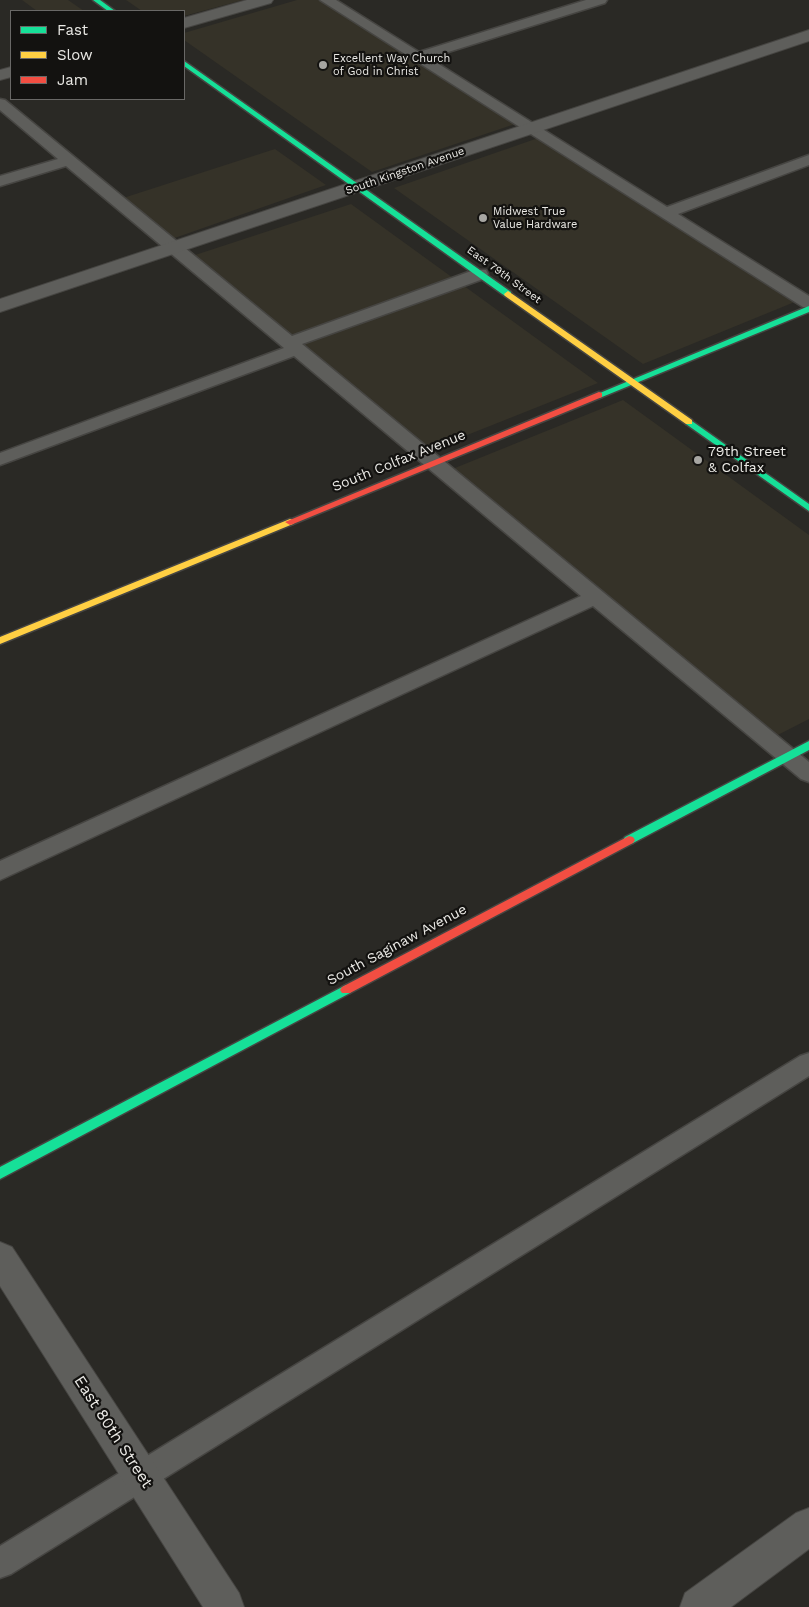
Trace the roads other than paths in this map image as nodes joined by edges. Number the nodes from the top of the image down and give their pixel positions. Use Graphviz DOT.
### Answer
graph roads {
  1 [pos="96,0"];
  2 [pos="266,0"];
  3 [pos="327,0"];
  4 [pos="600,0"];
  5 [pos="111,10"];
  6 [pos="185,23"];
  7 [pos="809,35"];
  8 [pos="417,57"];
  9 [pos="185,64"];
  10 [pos="0,103"];
  11 [pos="531,128"];
  12 [pos="69,160"];
  13 [pos="809,160"];
  14 [pos="0,181"];
  15 [pos="357,187"];
  16 [pos="666,213"];
  17 [pos="175,248"];
  18 [pos="480,274"];
  19 [pos="809,303"];
  20 [pos="0,306"];
  21 [pos="809,309"];
  22 [pos="293,346"];
  23 [pos="631,382"];
  24 [pos="0,459"];
  25 [pos="433,463"];
  26 [pos="809,508"];
  27 [pos="595,597"];
  28 [pos="0,640"];
  29 [pos="809,745"];
  30 [pos="787,756"];
  31 [pos="809,774"];
  32 [pos="0,871"];
  33 [pos="809,1063"];
  34 [pos="0,1173"];
  35 [pos="0,1257"];
  36 [pos="141,1476"];
  37 [pos="809,1526"];
  38 [pos="0,1563"];
  39 [pos="225,1607"];
  40 [pos="699,1607"];
  1 -- 5 [label="street"];
  2 -- 6 [label="street"];
  3 -- 8 [label="lane"];
  4 -- 8 [label="lane"];
  7 -- 11 [label="street, South Kingston Avenue"];
  8 -- 11 [label="lane"];
  9 -- 15 [label="street, East 79th Street"];
  10 -- 12 [label="lane"];
  11 -- 15 [label="street, South Kingston Avenue"];
  11 -- 16 [label="lane"];
  12 -- 14 [label="lane"];
  12 -- 17 [label="lane"];
  13 -- 16 [label="lane"];
  15 -- 17 [label="street, South Kingston Avenue"];
  15 -- 18 [label="street, East 79th Street"];
  16 -- 19 [label="lane"];
  17 -- 20 [label="street, South Kingston Avenue"];
  17 -- 22 [label="lane"];
  18 -- 22 [label="lane"];
  18 -- 23 [label="street, East 79th Street"];
  21 -- 23 [label="street, South Colfax Avenue"];
  22 -- 24 [label="lane"];
  22 -- 25 [label="lane"];
  23 -- 25 [label="street, South Colfax Avenue"];
  23 -- 26 [label="street, East 79th Street"];
  25 -- 27 [label="lane"];
  25 -- 28 [label="street, South Colfax Avenue"];
  27 -- 30 [label="lane"];
  27 -- 32 [label="lane"];
  29 -- 30 [label="street, South Saginaw Avenue"];
  30 -- 31 [label="lane"];
  30 -- 34 [label="street, South Saginaw Avenue"];
  33 -- 36 [label="lane"];
  35 -- 36 [label="street, East 80th Street"];
  36 -- 38 [label="lane"];
  36 -- 39 [label="street, East 80th Street"];
  37 -- 40 [label="street"];
}
